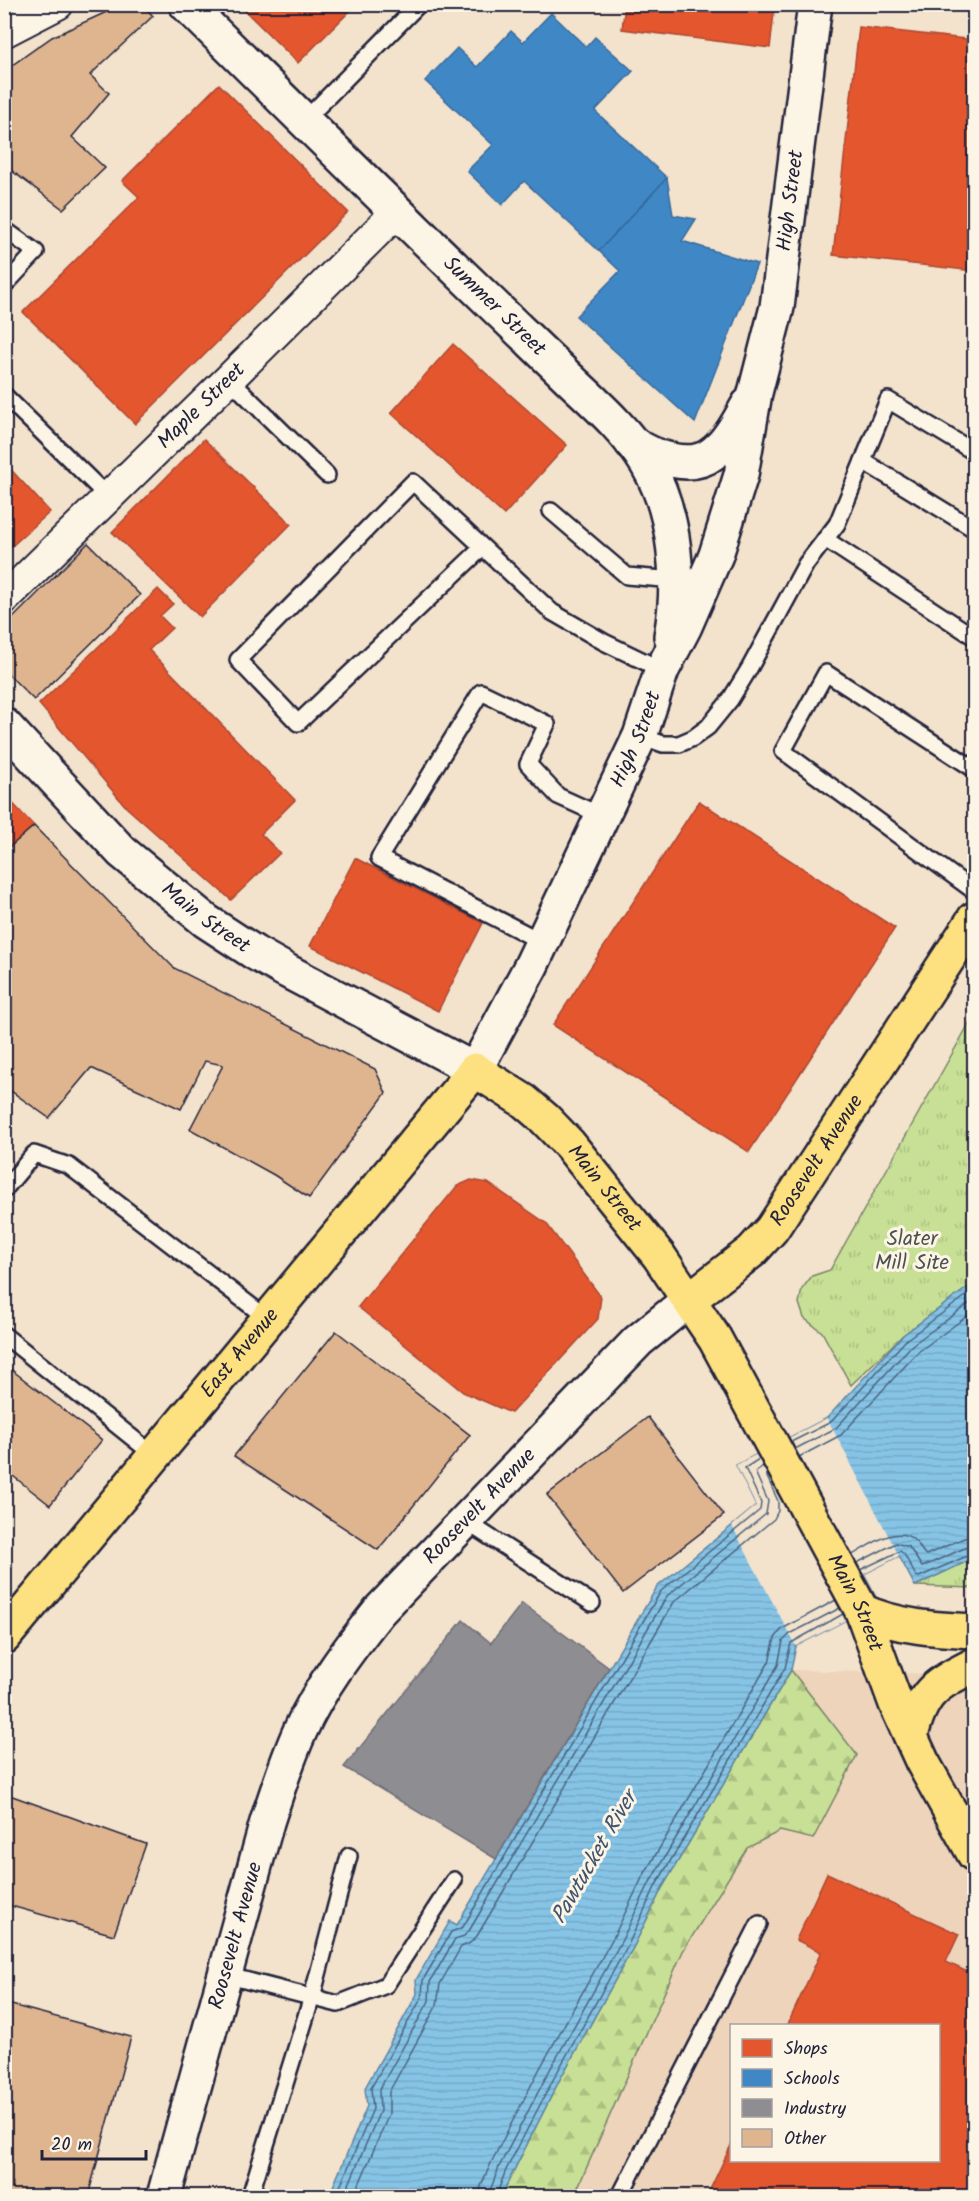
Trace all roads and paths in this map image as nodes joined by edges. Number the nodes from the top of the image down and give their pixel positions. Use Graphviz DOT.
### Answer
graph roads {
  1 [pos="58,4"];
  2 [pos="186,4"];
  3 [pos="419,4"];
  4 [pos="815,4"];
  5 [pos="19,18"];
  6 [pos="304,121"];
  7 [pos="397,212"];
  8 [pos="4,229"];
  9 [pos="4,286"];
  10 [pos="230,379"];
  11 [pos="755,393"];
  12 [pos="4,395"];
  13 [pos="632,443"];
  14 [pos="975,452"];
  15 [pos="863,461"];
  16 [pos="327,475"];
  17 [pos="108,497"];
  18 [pos="551,511"];
  19 [pos="975,529"];
  20 [pos="825,539"];
  21 [pos="482,548"];
  22 [pos="675,580"];
  23 [pos="4,599"];
  24 [pos="975,637"];
  25 [pos="662,670"];
  26 [pos="4,725"];
  27 [pos="640,736"];
  28 [pos="975,769"];
  29 [pos="602,816"];
  30 [pos="975,891"];
  31 [pos="975,919"];
  32 [pos="542,942"];
  33 [pos="475,1070"];
  34 [pos="4,1190"];
  35 [pos="690,1299"];
  36 [pos="268,1319"];
  37 [pos="4,1335"];
  38 [pos="155,1456"];
  39 [pos="465,1521"];
  40 [pos="592,1604"];
  41 [pos="862,1611"];
  42 [pos="975,1631"];
  43 [pos="4,1637"];
  44 [pos="975,1665"];
  45 [pos="911,1736"];
  46 [pos="975,1854"];
  47 [pos="349,1856"];
  48 [pos="454,1880"];
  49 [pos="759,1924"];
  50 [pos="225,1975"];
  51 [pos="312,1997"];
  52 [pos="164,2196"];
  53 [pos="250,2196"];
  54 [pos="620,2196"];
  1 -- 5 [label="street"];
  2 -- 6 [label="main road, Summer Street"];
  3 -- 6 [label="lane"];
  4 -- 11 [label="main road, High Street"];
  6 -- 7 [label="main road, Summer Street"];
  7 -- 10 [label="street, Maple Street"];
  7 -- 13 [label="main road, Summer Street"];
  8 -- 9 [label="lane"];
  10 -- 16 [label="lane"];
  10 -- 17 [label="street, Maple Street"];
  11 -- 13 [label="main road, High Street"];
  11 -- 25 [label="main road, High Street"];
  12 -- 17 [label="lane"];
  13 -- 22 [label="main road, Summer Street"];
  14 -- 15 [label="lane"];
  15 -- 19 [label="lane"];
  15 -- 20 [label="lane"];
  17 -- 23 [label="street, Maple Street"];
  18 -- 22 [label="lane"];
  20 -- 24 [label="lane"];
  20 -- 27 [label="lane"];
  21 -- 21 [label="lane"];
  21 -- 25 [label="lane"];
  22 -- 25 [label="main road, Summer Street"];
  25 -- 27 [label="main road, High Street"];
  26 -- 33 [label="main road, Main Street"];
  27 -- 29 [label="main road, High Street"];
  28 -- 30 [label="lane"];
  29 -- 32 [label="main road, High Street"];
  29 -- 32 [label="lane"];
  31 -- 35 [label="main road, Roosevelt Avenue"];
  32 -- 33 [label="main road, High Street"];
  33 -- 35 [label="main road, Main Street"];
  33 -- 36 [label="main road, East Avenue"];
  34 -- 36 [label="lane"];
  35 -- 39 [label="main road, Roosevelt Avenue"];
  35 -- 41 [label="main road, Main Street"];
  36 -- 38 [label="main road, East Avenue"];
  37 -- 38 [label="lane"];
  38 -- 43 [label="main road, East Avenue"];
  39 -- 40 [label="lane"];
  39 -- 50 [label="main road, Roosevelt Avenue"];
  41 -- 42 [label="main road"];
  41 -- 45 [label="main road, Main Street"];
  44 -- 45 [label="main road"];
  45 -- 46 [label="main road, Main Street"];
  47 -- 51 [label="lane"];
  48 -- 51 [label="lane"];
  49 -- 54 [label="lane"];
  50 -- 51 [label="lane"];
  50 -- 52 [label="main road, Roosevelt Avenue"];
  51 -- 53 [label="lane"];
}
